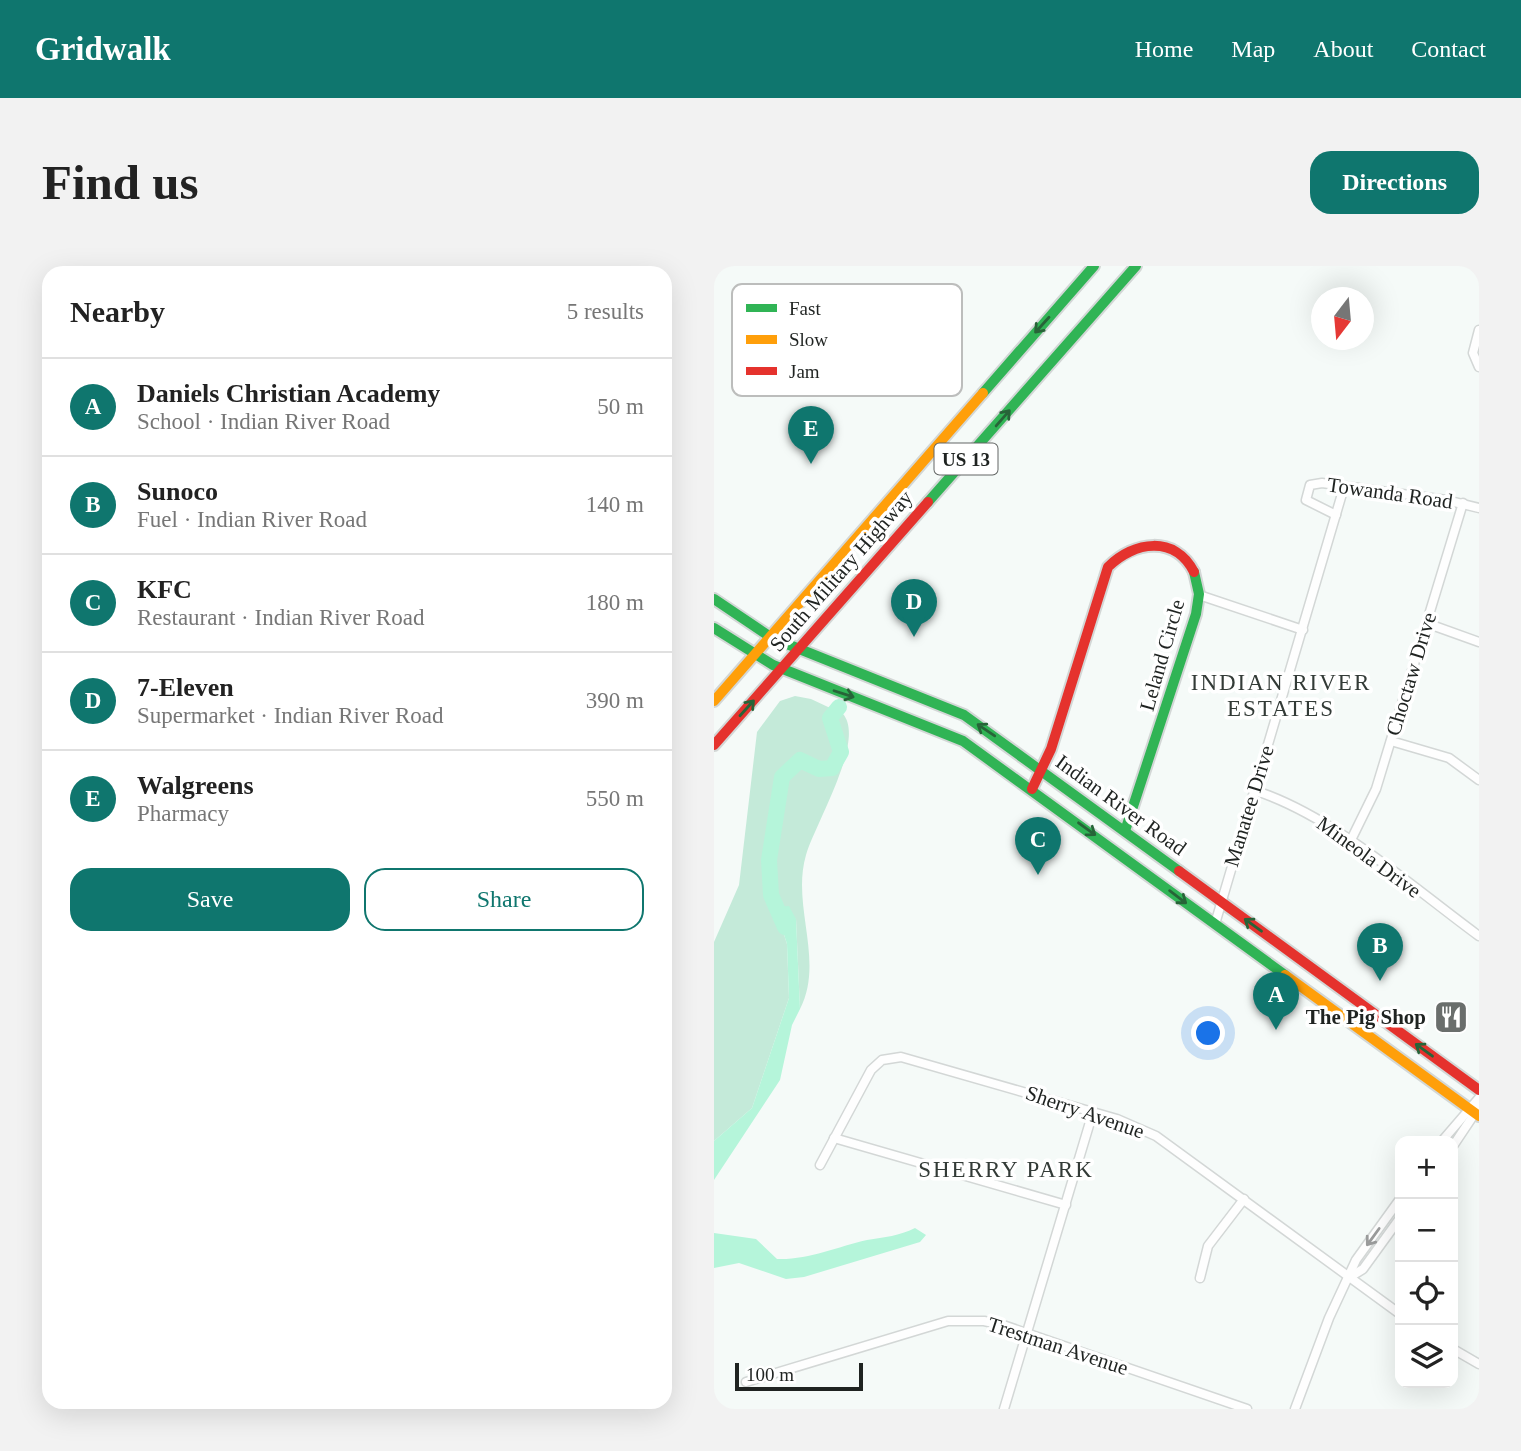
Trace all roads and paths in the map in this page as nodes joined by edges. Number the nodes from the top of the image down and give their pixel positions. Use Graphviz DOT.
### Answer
graph roads {
  1 [pos="1094,266"];
  2 [pos="1136,266"];
  3 [pos="1479,330"];
  4 [pos="1479,367"];
  5 [pos="1344,487"];
  6 [pos="1463,503"];
  7 [pos="1479,508"];
  8 [pos="1336,515"];
  9 [pos="1199,595"];
  10 [pos="714,600"];
  11 [pos="1426,623"];
  12 [pos="714,628"];
  13 [pos="1303,630"];
  14 [pos="769,640"];
  15 [pos="1479,642"];
  16 [pos="795,652"];
  17 [pos="754,657"];
  18 [pos="779,671"];
  19 [pos="714,701"];
  20 [pos="1391,741"];
  21 [pos="714,745"];
  22 [pos="1042,770"];
  23 [pos="1479,780"];
  24 [pos="1032,789"];
  25 [pos="1252,790"];
  26 [pos="1125,831"];
  27 [pos="1350,842"];
  28 [pos="1221,902"];
  29 [pos="1215,924"];
  30 [pos="1479,936"];
  31 [pos="1479,1090"];
  32 [pos="1479,1098"];
  33 [pos="1475,1111"];
  34 [pos="1093,1112"];
  35 [pos="1448,1136"];
  36 [pos="834,1138"];
  37 [pos="1458,1138"];
  38 [pos="820,1166"];
  39 [pos="1244,1199"];
  40 [pos="1066,1205"];
  41 [pos="1395,1206"];
  42 [pos="1395,1225"];
  43 [pos="1350,1277"];
  44 [pos="1200,1278"];
  45 [pos="1395,1310"];
  46 [pos="1029,1334"];
  47 [pos="1458,1352"];
  48 [pos="1479,1364"];
  49 [pos="746,1382"];
  50 [pos="1004,1409"];
  51 [pos="1247,1409"];
  52 [pos="1295,1409"];
  1 -- 14 [label="main road, South Military Highway / US 13, one-way"];
  16 -- 2 [label="main road, South Military Highway / US 13, one-way"];
  3 -- 4 [label="street"];
  5 -- 6 [label="street, Towanda Road"];
  5 -- 8 [label="street, Manatee Drive"];
  5 -- 8 [label="street, Towanda Road"];
  6 -- 7 [label="street, Towanda Road"];
  6 -- 11 [label="street, Choctaw Drive"];
  8 -- 13 [label="street, Manatee Drive"];
  9 -- 13 [label="street"];
  9 -- 22 [label="main road, Leland Circle"];
  9 -- 26 [label="main road, Leland Circle"];
  10 -- 14 [label="main road, Indian River Road"];
  11 -- 15 [label="street"];
  11 -- 20 [label="street, Choctaw Drive"];
  12 -- 17 [label="main road, Indian River Road"];
  13 -- 25 [label="street, Manatee Drive"];
  14 -- 16 [label="main road, Indian River Road"];
  14 -- 17 [label="main road, South Military Highway / US 13"];
  16 -- 18 [label="main road, South Military Highway / US 13"];
  22 -- 16 [label="main road, Indian River Road, one-way"];
  17 -- 18 [label="main road, Indian River Road"];
  17 -- 19 [label="main road, South Military Highway / US 13"];
  21 -- 18 [label="main road, South Military Highway / US 13, one-way"];
  18 -- 24 [label="main road, Indian River Road, one-way"];
  20 -- 23 [label="street"];
  20 -- 27 [label="street, Choctaw Drive"];
  22 -- 24 [label="main road, Leland Circle"];
  22 -- 26 [label="main road, Indian River Road"];
  24 -- 29 [label="main road, Indian River Road, one-way"];
  25 -- 27 [label="street, Mineola Drive"];
  25 -- 28 [label="street, Manatee Drive"];
  26 -- 28 [label="main road, Indian River Road"];
  27 -- 30 [label="street, Mineola Drive"];
  28 -- 29 [label="street, Manatee Drive"];
  31 -- 28 [label="main road, Indian River Road, one-way"];
  29 -- 33 [label="main road, Indian River Road"];
  32 -- 33 [label="street"];
  33 -- 35 [label="street"];
  33 -- 37 [label="street"];
  34 -- 36 [label="street, Sherry Avenue"];
  34 -- 39 [label="street, Sherry Avenue"];
  34 -- 40 [label="street"];
  36 -- 38 [label="street, Sherry Avenue"];
  36 -- 40 [label="street"];
  39 -- 43 [label="street, Sherry Avenue"];
  39 -- 44 [label="street"];
  40 -- 46 [label="street"];
  41 -- 43 [label="street, one-way"];
  42 -- 43 [label="street"];
  43 -- 45 [label="street, Sherry Avenue"];
  43 -- 52 [label="street"];
  46 -- 49 [label="street, Trestman Avenue"];
  46 -- 50 [label="street"];
  46 -- 51 [label="street, Trestman Avenue"];
  47 -- 48 [label="street"];
}
